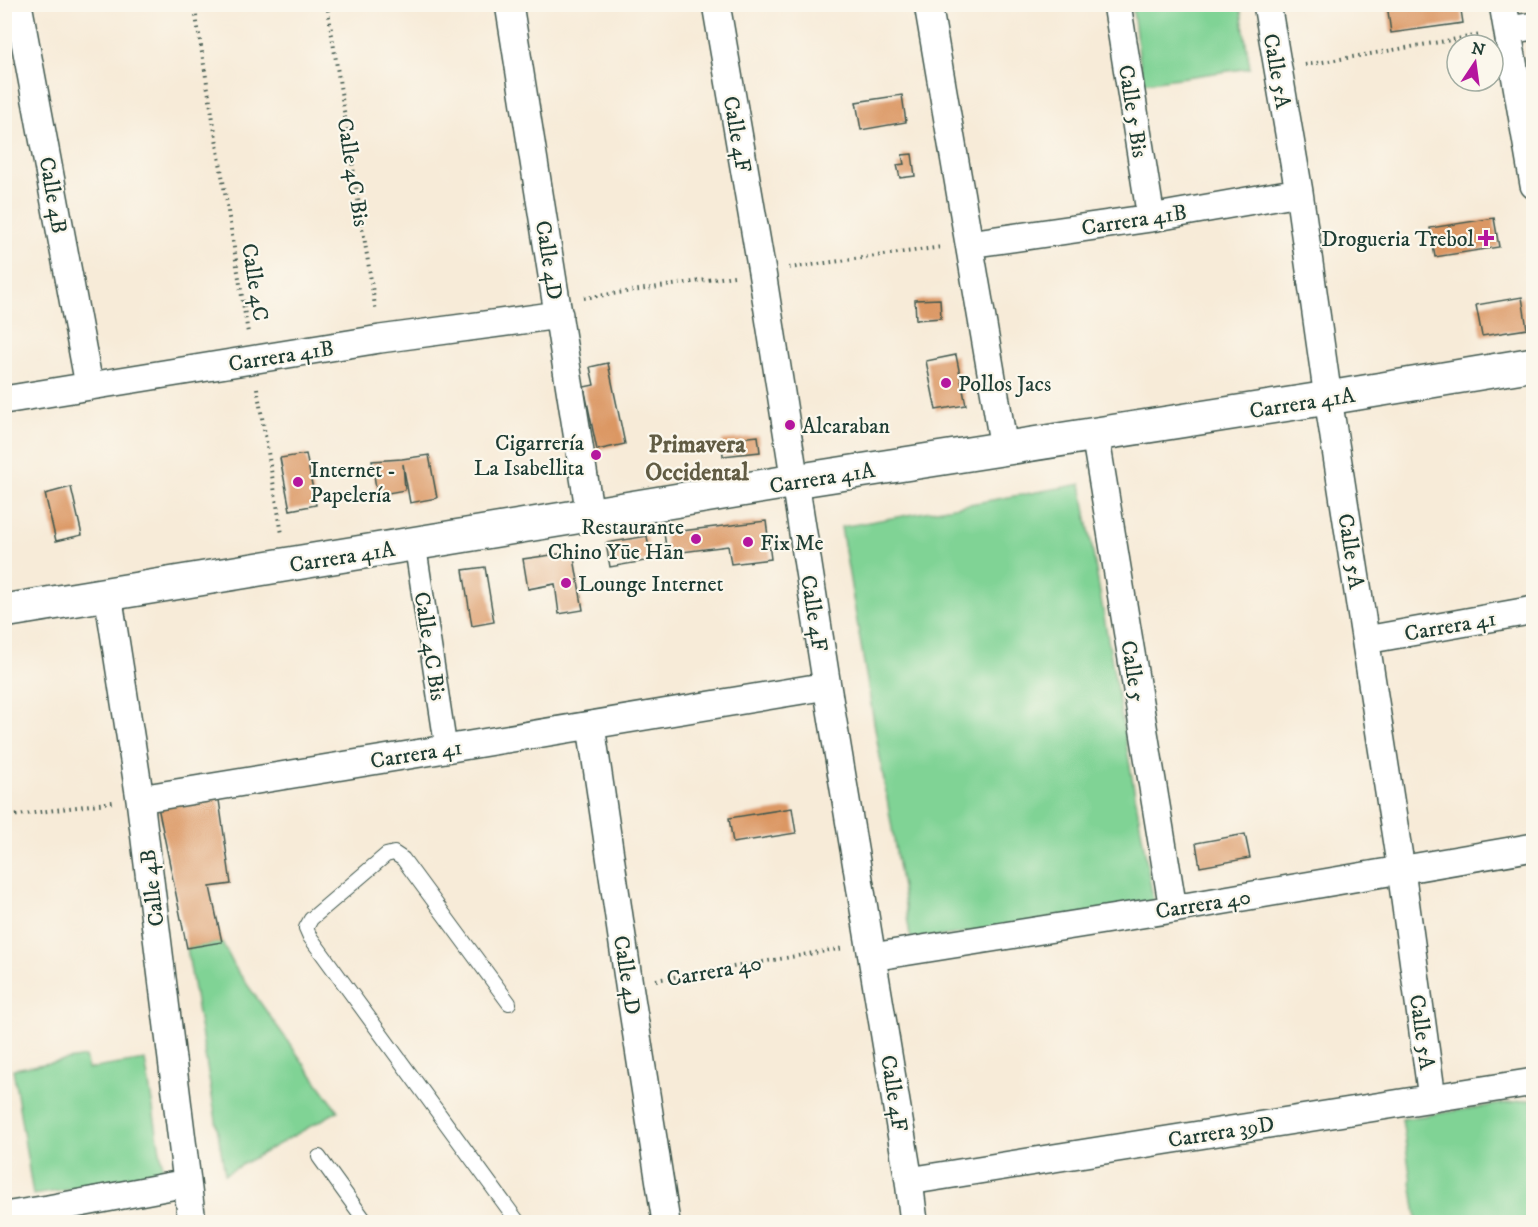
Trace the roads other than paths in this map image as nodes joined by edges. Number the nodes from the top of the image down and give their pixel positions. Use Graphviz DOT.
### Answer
graph roads {
  1 [pos="18,4"];
  2 [pos="509,4"];
  3 [pos="716,4"];
  4 [pos="928,4"];
  5 [pos="1117,4"];
  6 [pos="1267,4"];
  7 [pos="1515,20"];
  8 [pos="1533,182"];
  9 [pos="1299,192"];
  10 [pos="1151,218"];
  11 [pos="969,244"];
  12 [pos="559,315"];
  13 [pos="1533,364"];
  14 [pos="89,385"];
  15 [pos="1328,398"];
  16 [pos="4,400"];
  17 [pos="1095,434"];
  18 [pos="1004,448"];
  19 [pos="795,481"];
  20 [pos="590,515"];
  21 [pos="415,544"];
  22 [pos="108,594"];
  23 [pos="1533,610"];
  24 [pos="4,611"];
  25 [pos="1366,640"];
  26 [pos="827,686"];
  27 [pos="591,726"];
  28 [pos="446,748"];
  29 [pos="140,799"];
  30 [pos="1533,847"];
  31 [pos="1401,870"];
  32 [pos="1173,909"];
  33 [pos="871,950"];
  34 [pos="509,1003"];
  35 [pos="1533,1082"];
  36 [pos="1432,1098"];
  37 [pos="319,1157"];
  38 [pos="909,1181"];
  39 [pos="187,1183"];
  40 [pos="5,1210"];
  41 [pos="192,1222"];
  42 [pos="366,1222"];
  43 [pos="518,1222"];
  44 [pos="666,1222"];
  45 [pos="914,1222"];
  1 -- 14 [label="street, Calle 4B"];
  2 -- 12 [label="street, Calle 4D"];
  3 -- 19 [label="street, Calle 4F"];
  4 -- 11 [label="street"];
  5 -- 10 [label="street, Calle 5 Bis"];
  6 -- 9 [label="street, Calle 5A"];
  7 -- 8 [label="street"];
  9 -- 10 [label="street, Carrera 41B"];
  9 -- 15 [label="street, Calle 5A"];
  10 -- 11 [label="street, Carrera 41B"];
  11 -- 18 [label="street"];
  12 -- 14 [label="street, Carrera 41B"];
  12 -- 20 [label="street, Calle 4D"];
  13 -- 15 [label="street, Carrera 41A"];
  14 -- 16 [label="street, Carrera 41B"];
  15 -- 17 [label="street, Carrera 41A"];
  15 -- 25 [label="street, Calle 5A"];
  17 -- 18 [label="street, Carrera 41A"];
  17 -- 32 [label="street, Calle 5"];
  18 -- 19 [label="street, Carrera 41A"];
  19 -- 20 [label="street, Carrera 41A"];
  19 -- 26 [label="street, Calle 4F"];
  20 -- 21 [label="street, Carrera 41A"];
  21 -- 22 [label="street, Carrera 41A"];
  21 -- 28 [label="street, Calle 4C Bis"];
  22 -- 24 [label="street, Carrera 41A"];
  22 -- 29 [label="street, Calle 4B"];
  23 -- 25 [label="street, Carrera 41"];
  25 -- 31 [label="street, Calle 5A"];
  26 -- 27 [label="street, Carrera 41"];
  26 -- 33 [label="street, Calle 4F"];
  27 -- 28 [label="street, Carrera 41"];
  27 -- 44 [label="street, Calle 4D"];
  28 -- 29 [label="street, Carrera 41"];
  29 -- 39 [label="street, Calle 4B"];
  30 -- 31 [label="street, Carrera 40"];
  31 -- 32 [label="street, Carrera 40"];
  31 -- 36 [label="street, Calle 5A"];
  32 -- 33 [label="street, Carrera 40"];
  33 -- 38 [label="street, Calle 4F"];
  34 -- 43 [label="lane"];
  35 -- 36 [label="street, Carrera 39D"];
  36 -- 38 [label="street, Carrera 39D"];
  37 -- 42 [label="lane"];
  38 -- 45 [label="street, Calle 4F"];
  39 -- 40 [label="street"];
  39 -- 41 [label="street, Calle 4B"];
}
